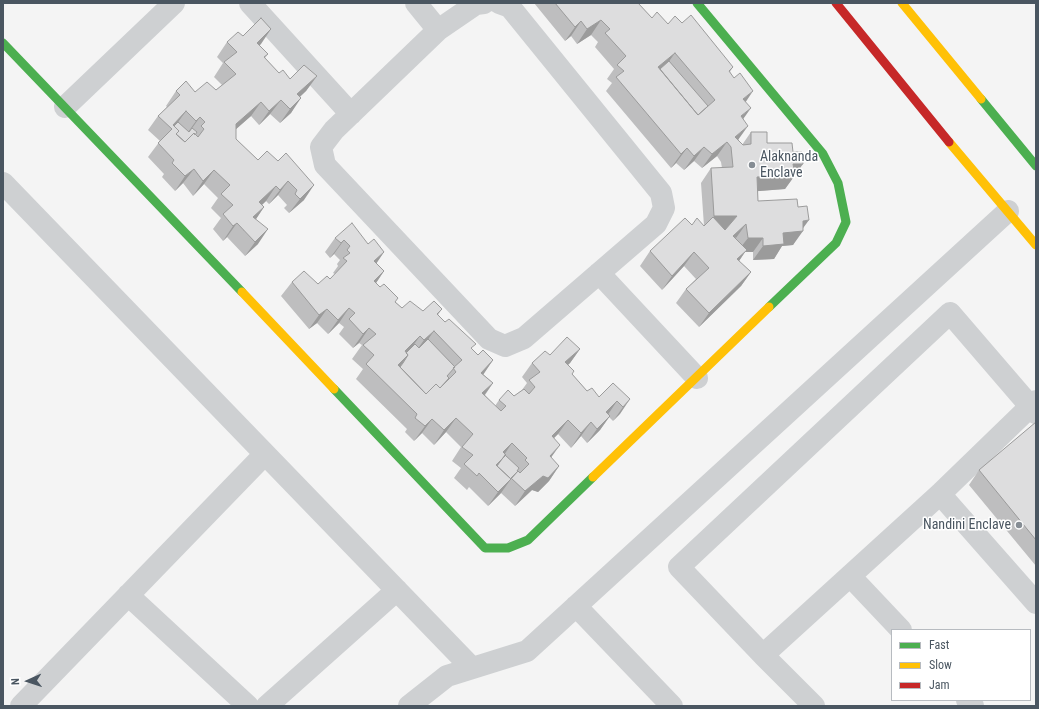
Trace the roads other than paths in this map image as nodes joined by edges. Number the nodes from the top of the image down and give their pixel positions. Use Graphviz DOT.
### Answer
graph roads {
  1 [pos="174,3"];
  2 [pos="250,3"];
  3 [pos="416,3"];
  4 [pos="484,3"];
  5 [pos="499,3"];
  6 [pos="697,3"];
  7 [pos="836,3"];
  8 [pos="902,3"];
  9 [pos="438,30"];
  10 [pos="3,43"];
  11 [pos="65,107"];
  12 [pos="351,114"];
  13 [pos="1036,166"];
  14 [pos="3,183"];
  15 [pos="1008,211"];
  16 [pos="1036,245"];
  17 [pos="599,273"];
  18 [pos="697,378"];
  19 [pos="1034,407"];
  20 [pos="265,454"];
  21 [pos="940,494"];
  22 [pos="850,576"];
  23 [pos="396,590"];
  24 [pos="128,595"];
  25 [pos="1036,603"];
  26 [pos="576,606"];
  27 [pos="900,629"];
  28 [pos="763,655"];
  29 [pos="472,668"];
  30 [pos="21,706"];
  31 [pos="248,706"];
  32 [pos="267,706"];
  33 [pos="410,706"];
  34 [pos="672,706"];
  35 [pos="814,706"];
  1 -- 11 [label="street"];
  2 -- 12 [label="street"];
  3 -- 9 [label="street"];
  4 -- 9 [label="street"];
  5 -- 17 [label="street"];
  6 -- 18 [label="street"];
  7 -- 15 [label="street"];
  8 -- 13 [label="street"];
  9 -- 12 [label="street"];
  10 -- 11 [label="street"];
  11 -- 18 [label="street"];
  12 -- 17 [label="street"];
  14 -- 20 [label="street"];
  15 -- 16 [label="street"];
  15 -- 26 [label="street"];
  17 -- 18 [label="street"];
  19 -- 21 [label="street"];
  19 -- 28 [label="street"];
  20 -- 23 [label="street"];
  20 -- 24 [label="street"];
  21 -- 22 [label="street"];
  21 -- 25 [label="street"];
  22 -- 27 [label="street"];
  22 -- 28 [label="street"];
  23 -- 29 [label="street"];
  23 -- 32 [label="street"];
  24 -- 30 [label="street"];
  24 -- 31 [label="street"];
  26 -- 29 [label="street"];
  26 -- 34 [label="street"];
  28 -- 35 [label="street"];
  29 -- 33 [label="street"];
}
